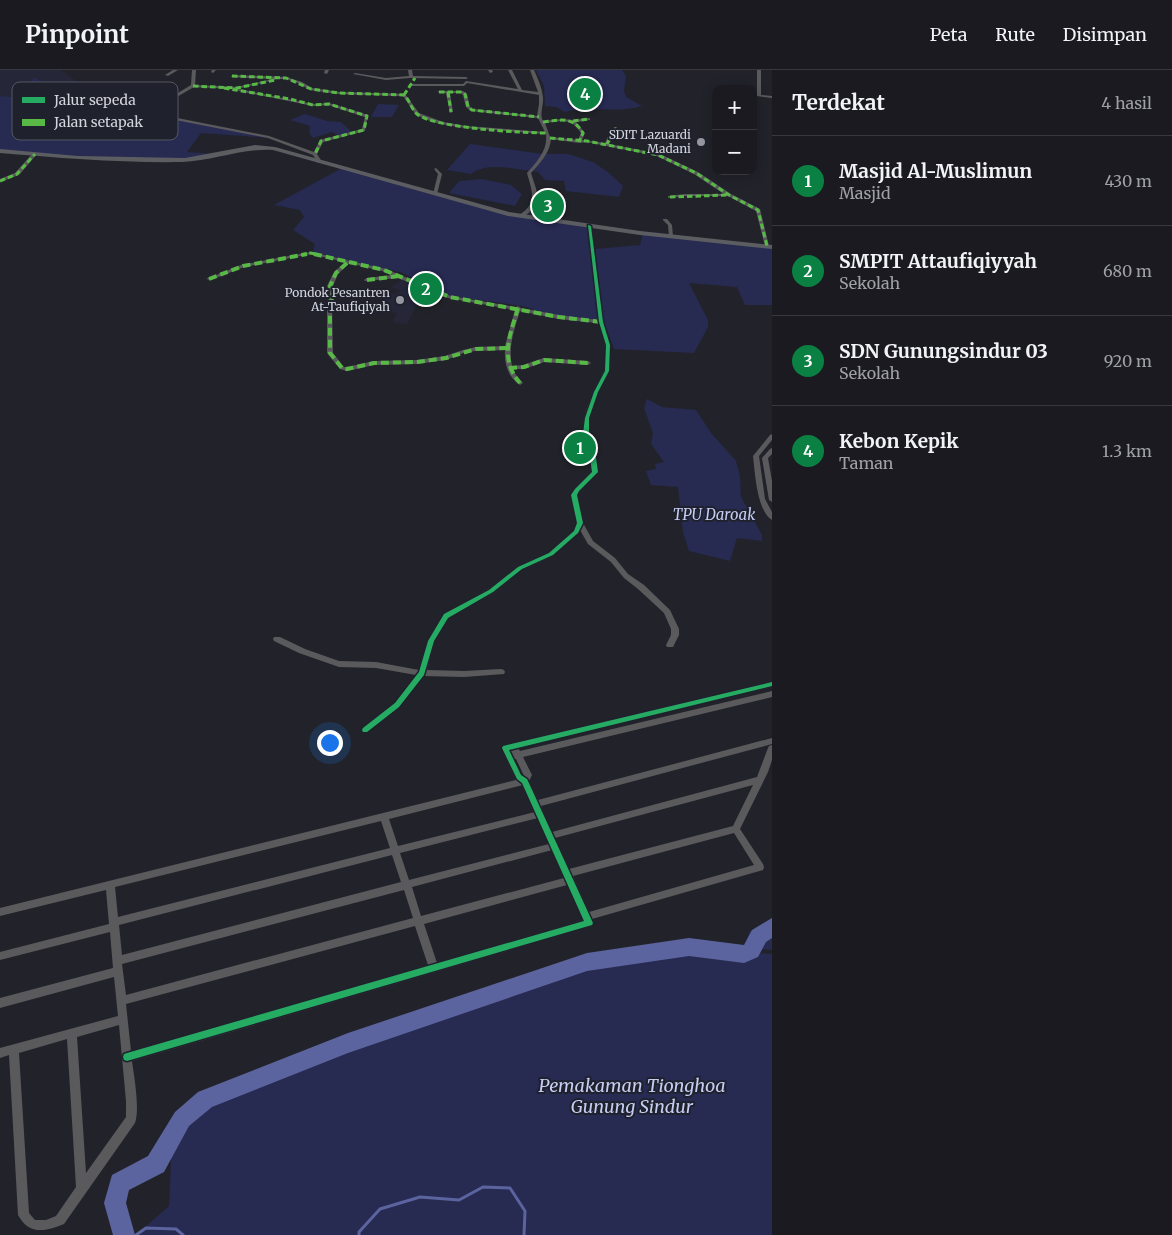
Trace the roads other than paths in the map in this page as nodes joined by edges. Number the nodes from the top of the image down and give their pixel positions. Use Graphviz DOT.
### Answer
graph roads {
  1 [pos="176,70"];
  2 [pos="194,70"];
  3 [pos="410,70"];
  4 [pos="428,70"];
  5 [pos="446,70"];
  6 [pos="465,70"];
  7 [pos="510,70"];
  8 [pos="532,70"];
  9 [pos="759,70"];
  10 [pos="355,74"];
  11 [pos="167,75"];
  12 [pos="232,76"];
  13 [pos="413,77"];
  14 [pos="428,78"];
  15 [pos="446,78"];
  16 [pos="278,79"];
  17 [pos="465,82"];
  18 [pos="412,85"];
  19 [pos="193,86"];
  20 [pos="224,88"];
  21 [pos="521,91"];
  22 [pos="438,92"];
  23 [pos="448,92"];
  24 [pos="462,92"];
  25 [pos="541,94"];
  26 [pos="178,95"];
  27 [pos="404,96"];
  28 [pos="772,97"];
  29 [pos="451,112"];
  30 [pos="539,117"];
  31 [pos="178,119"];
  32 [pos="590,119"];
  33 [pos="573,121"];
  34 [pos="543,122"];
  35 [pos="616,128"];
  36 [pos="547,133"];
  37 [pos="550,138"];
  38 [pos="579,142"];
  39 [pos="607,144"];
  40 [pos="0,151"];
  41 [pos="35,154"];
  42 [pos="316,154"];
  43 [pos="320,162"];
  44 [pos="436,169"];
  45 [pos="0,182"];
  46 [pos="435,194"];
  47 [pos="729,195"];
  48 [pos="670,197"];
  49 [pos="521,216"];
  50 [pos="664,220"];
  51 [pos="589,226"];
  52 [pos="671,236"];
  53 [pos="769,246"];
  54 [pos="347,262"];
  55 [pos="399,276"];
  56 [pos="209,279"];
  57 [pos="368,280"];
  58 [pos="518,308"];
  59 [pos="601,322"];
  60 [pos="507,348"];
  61 [pos="588,363"];
  62 [pos="509,368"];
  63 [pos="520,382"];
  64 [pos="772,436"];
  65 [pos="772,450"];
  66 [pos="772,500"];
  67 [pos="772,518"];
  68 [pos="580,523"];
  69 [pos="277,639"];
  70 [pos="670,646"];
  71 [pos="501,672"];
  72 [pos="422,673"];
  73 [pos="772,684"];
  74 [pos="772,694"];
  75 [pos="365,730"];
  76 [pos="772,741"];
  77 [pos="772,748"];
  78 [pos="514,756"];
  79 [pos="760,780"];
  80 [pos="525,781"];
  81 [pos="535,804"];
  82 [pos="540,814"];
  83 [pos="384,817"];
  84 [pos="736,829"];
  85 [pos="550,836"];
  86 [pos="554,846"];
  87 [pos="395,850"];
  88 [pos="568,877"];
  89 [pos="110,885"];
  90 [pos="406,885"];
  91 [pos="0,912"];
  92 [pos="586,917"];
  93 [pos="418,921"];
  94 [pos="114,924"];
  95 [pos="0,956"];
  96 [pos="118,966"];
  97 [pos="434,968"];
  98 [pos="121,1001"];
  99 [pos="0,1003"];
  100 [pos="123,1019"];
  101 [pos="72,1033"];
  102 [pos="14,1049"];
  103 [pos="0,1053"];
  104 [pos="127,1057"];
  105 [pos="82,1188"];
  1 -- 11 [label="street"];
  2 -- 19 [label="street"];
  3 -- 13 [label="street"];
  4 -- 14 [label="street"];
  5 -- 15 [label="street"];
  6 -- 17 [label="street"];
  7 -- 21 [label="street"];
  8 -- 25 [label="street"];
  9 -- 28 [label="street"];
  10 -- 13 [label="street"];
  12 -- 16 [label="street"];
  13 -- 14 [label="street"];
  13 -- 18 [label="street"];
  14 -- 15 [label="street"];
  15 -- 17 [label="street"];
  16 -- 20 [label="street"];
  16 -- 27 [label="street"];
  17 -- 18 [label="street"];
  17 -- 21 [label="street"];
  17 -- 24 [label="street"];
  18 -- 27 [label="street"];
  19 -- 20 [label="street"];
  19 -- 26 [label="street"];
  20 -- 42 [label="street"];
  21 -- 25 [label="street"];
  22 -- 23 [label="street"];
  23 -- 24 [label="street"];
  23 -- 29 [label="street"];
  24 -- 30 [label="street"];
  25 -- 30 [label="street"];
  27 -- 36 [label="street"];
  30 -- 34 [label="street"];
  31 -- 42 [label="street"];
  32 -- 33 [label="street"];
  33 -- 34 [label="street"];
  33 -- 38 [label="street"];
  34 -- 36 [label="street"];
  35 -- 39 [label="street"];
  36 -- 37 [label="street"];
  37 -- 38 [label="street"];
  37 -- 49 [label="street"];
  38 -- 39 [label="street"];
  39 -- 47 [label="street"];
  40 -- 41 [label="main road"];
  41 -- 43 [label="main road"];
  41 -- 45 [label="street"];
  42 -- 43 [label="street"];
  43 -- 46 [label="main road"];
  44 -- 46 [label="street"];
  46 -- 49 [label="main road"];
  47 -- 48 [label="street"];
  47 -- 53 [label="street"];
  49 -- 51 [label="main road"];
  50 -- 52 [label="street"];
  51 -- 52 [label="main road"];
  51 -- 59 [label="street"];
  52 -- 53 [label="main road"];
  54 -- 55 [label="street"];
  54 -- 56 [label="street"];
  54 -- 60 [label="street"];
  55 -- 57 [label="street"];
  55 -- 58 [label="street"];
  58 -- 59 [label="street"];
  58 -- 60 [label="street"];
  59 -- 68 [label="street"];
  60 -- 62 [label="street"];
  61 -- 62 [label="street"];
  62 -- 63 [label="street"];
  64 -- 67 [label="street"];
  65 -- 66 [label="street"];
  68 -- 70 [label="street"];
  68 -- 72 [label="street"];
  69 -- 72 [label="street"];
  71 -- 72 [label="street"];
  72 -- 75 [label="street"];
  73 -- 78 [label="street"];
  74 -- 78 [label="street"];
  76 -- 81 [label="street"];
  77 -- 79 [label="street"];
  78 -- 80 [label="street"];
  79 -- 84 [label="street"];
  79 -- 85 [label="street"];
  80 -- 81 [label="street"];
  80 -- 83 [label="street"];
  81 -- 82 [label="street"];
  82 -- 85 [label="street"];
  82 -- 87 [label="street"];
  83 -- 87 [label="street"];
  83 -- 89 [label="street"];
  84 -- 88 [label="street"];
  84 -- 92 [label="street"];
  85 -- 86 [label="street"];
  86 -- 88 [label="street"];
  86 -- 90 [label="street"];
  87 -- 90 [label="street"];
  87 -- 94 [label="street"];
  88 -- 92 [label="street"];
  88 -- 93 [label="street"];
  89 -- 91 [label="street"];
  89 -- 94 [label="street"];
  90 -- 93 [label="street"];
  90 -- 96 [label="street"];
  92 -- 97 [label="street"];
  93 -- 97 [label="street"];
  93 -- 98 [label="street"];
  94 -- 95 [label="street"];
  94 -- 96 [label="street"];
  96 -- 98 [label="street"];
  96 -- 99 [label="street"];
  97 -- 104 [label="street"];
  98 -- 100 [label="street"];
  100 -- 101 [label="street"];
  100 -- 104 [label="street"];
  101 -- 102 [label="street"];
  101 -- 105 [label="street"];
  102 -- 103 [label="street"];
  102 -- 105 [label="street"];
  104 -- 105 [label="street"];
}
